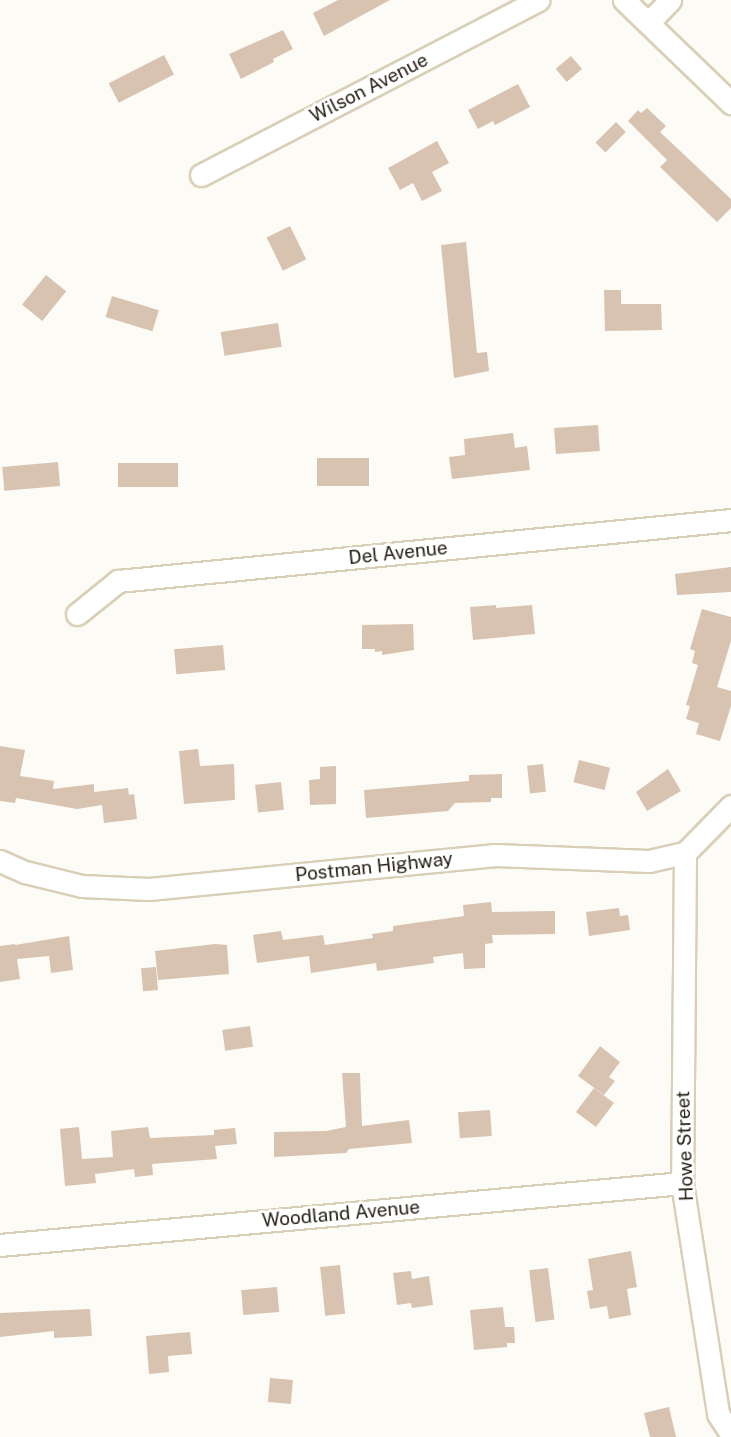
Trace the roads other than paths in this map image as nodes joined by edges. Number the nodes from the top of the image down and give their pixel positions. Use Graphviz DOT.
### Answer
graph roads {
  1 [pos="538,0"];
  2 [pos="624,0"];
  3 [pos="670,0"];
  4 [pos="648,23"];
  5 [pos="731,103"];
  6 [pos="201,175"];
  7 [pos="731,520"];
  8 [pos="77,614"];
  9 [pos="731,806"];
  10 [pos="685,853"];
  11 [pos="0,861"];
  12 [pos="682,1183"];
  13 [pos="0,1245"];
  14 [pos="731,1434"];
  1 -- 6 [label="street, Wilson Avenue"];
  2 -- 4 [label="street"];
  3 -- 4 [label="street"];
  4 -- 5 [label="street"];
  7 -- 8 [label="street, Del Avenue"];
  9 -- 10 [label="street"];
  10 -- 11 [label="street, Postman Highway"];
  10 -- 12 [label="street, Howe Street"];
  12 -- 13 [label="street, Woodland Avenue"];
  12 -- 14 [label="street, Howe Street"];
}
